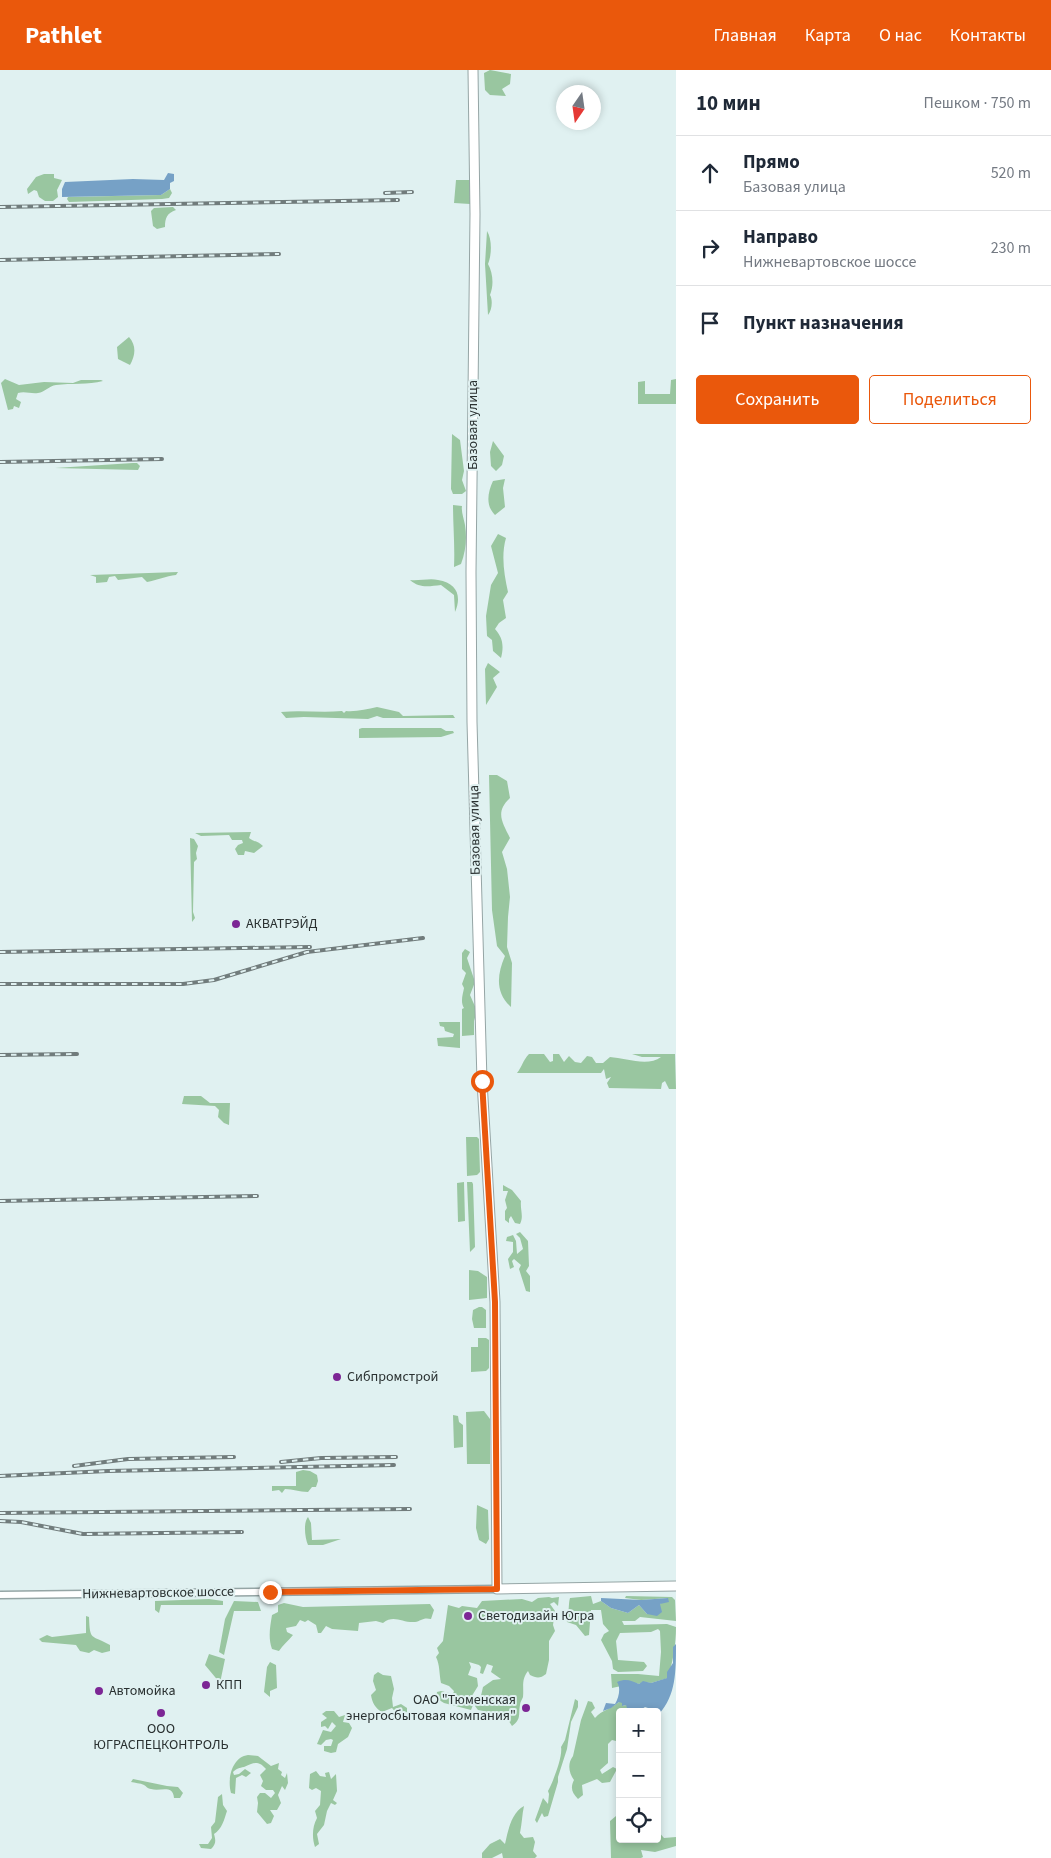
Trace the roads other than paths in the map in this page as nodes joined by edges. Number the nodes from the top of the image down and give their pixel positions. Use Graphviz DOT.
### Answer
graph roads {
  1 [pos="473,70"];
  2 [pos="676,1586"];
  3 [pos="497,1589"];
  4 [pos="0,1595"];
  1 -- 3 [label="street, Базовая улица"];
  2 -- 3 [label="street, Нижневартовское шоссе"];
  3 -- 4 [label="street, Нижневартовское шоссе"];
}
